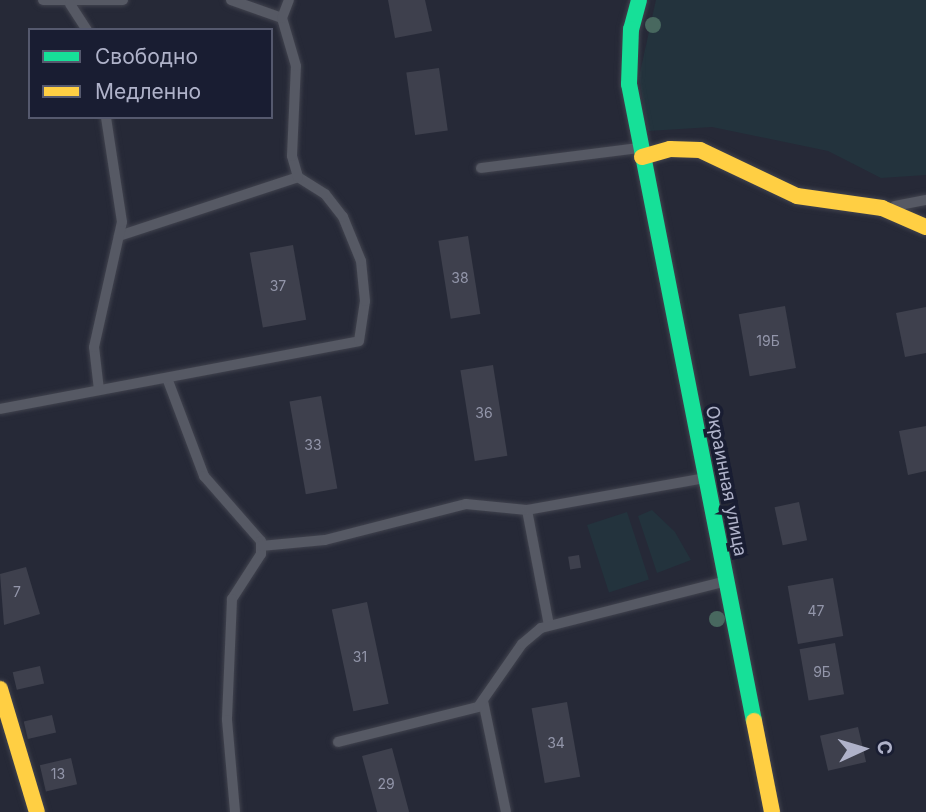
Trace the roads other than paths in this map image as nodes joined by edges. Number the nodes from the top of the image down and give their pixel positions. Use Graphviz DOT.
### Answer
graph roads {
  1 [pos="43,0"];
  2 [pos="123,0"];
  3 [pos="231,0"];
  4 [pos="289,0"];
  5 [pos="639,0"];
  6 [pos="71,4"];
  7 [pos="282,18"];
  8 [pos="86,28"];
  9 [pos="106,119"];
  10 [pos="641,152"];
  11 [pos="481,168"];
  12 [pos="298,177"];
  13 [pos="926,200"];
  14 [pos="882,208"];
  15 [pos="926,227"];
  16 [pos="119,236"];
  17 [pos="167,379"];
  18 [pos="99,390"];
  19 [pos="0,410"];
  20 [pos="706,478"];
  21 [pos="527,510"];
  22 [pos="261,546"];
  23 [pos="726,581"];
  24 [pos="549,625"];
  25 [pos="0,689"];
  26 [pos="482,701"];
  27 [pos="338,742"];
  28 [pos="769,811"];
  29 [pos="37,812"];
  30 [pos="235,812"];
  31 [pos="506,812"];
  1 -- 6 [label="lane"];
  2 -- 6 [label="lane"];
  3 -- 7 [label="lane"];
  4 -- 7 [label="lane"];
  5 -- 10 [label="street, Окраинная улица"];
  6 -- 8 [label="lane"];
  7 -- 12 [label="lane"];
  9 -- 16 [label="lane"];
  10 -- 11 [label="lane"];
  10 -- 14 [label="street"];
  10 -- 20 [label="street, Окраинная улица"];
  12 -- 16 [label="lane"];
  12 -- 17 [label="lane"];
  13 -- 14 [label="lane"];
  14 -- 15 [label="street"];
  16 -- 18 [label="lane"];
  17 -- 18 [label="lane"];
  17 -- 22 [label="lane"];
  18 -- 19 [label="lane"];
  20 -- 21 [label="lane"];
  20 -- 23 [label="street, Окраинная улица"];
  21 -- 22 [label="lane"];
  21 -- 24 [label="lane"];
  22 -- 30 [label="lane"];
  23 -- 24 [label="lane"];
  23 -- 28 [label="street, Окраинная улица"];
  24 -- 26 [label="lane"];
  25 -- 29 [label="street"];
  26 -- 27 [label="lane"];
  26 -- 31 [label="lane"];
}
